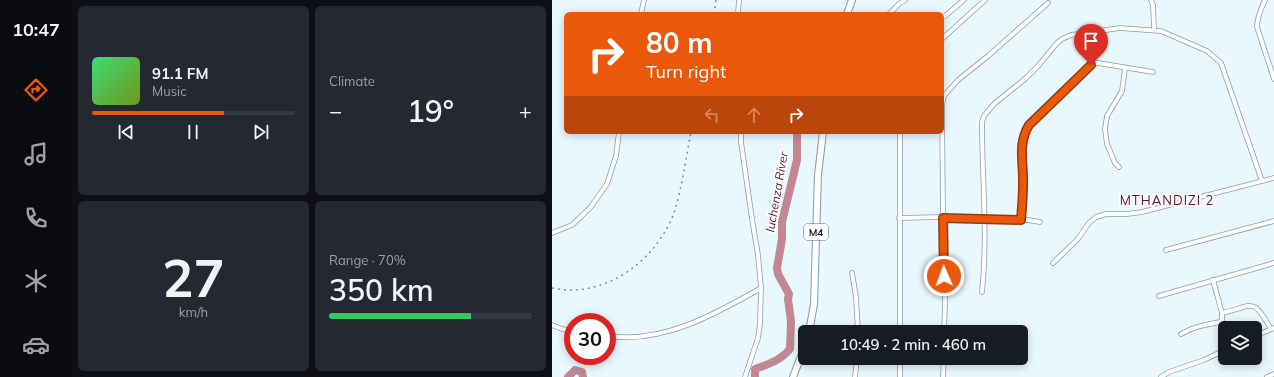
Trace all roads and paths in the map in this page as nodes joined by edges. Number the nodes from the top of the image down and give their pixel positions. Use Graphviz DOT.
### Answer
graph roads {
  1 [pos="644,0"];
  2 [pos="739,0"];
  3 [pos="852,0"];
  4 [pos="905,0"];
  5 [pos="964,0"];
  6 [pos="1151,0"];
  7 [pos="1265,0"];
  8 [pos="982,1"];
  9 [pos="1048,3"];
  10 [pos="641,12"];
  11 [pos="738,12"];
  12 [pos="848,12"];
  13 [pos="891,12"];
  14 [pos="944,16"];
  15 [pos="1154,29"];
  16 [pos="944,37"];
  17 [pos="1125,68"];
  18 [pos="1153,72"];
  19 [pos="1274,79"];
  20 [pos="944,96"];
  21 [pos="619,134"];
  22 [pos="741,134"];
  23 [pos="823,134"];
  24 [pos="900,134"];
  25 [pos="942,134"];
  26 [pos="1119,167"];
  27 [pos="1274,178"];
  28 [pos="1262,181"];
  29 [pos="899,218"];
  30 [pos="943,218"];
  31 [pos="985,218"];
  32 [pos="1021,220"];
  33 [pos="1274,221"];
  34 [pos="1040,222"];
  35 [pos="552,233"];
  36 [pos="1166,250"];
  37 [pos="1053,263"];
  38 [pos="1274,263"];
  39 [pos="852,273"];
  40 [pos="1213,280"];
  41 [pos="760,288"];
  42 [pos="982,292"];
  43 [pos="1159,296"];
  44 [pos="1222,313"];
  45 [pos="552,325"];
  46 [pos="810,325"];
  47 [pos="858,325"];
  48 [pos="900,325"];
  49 [pos="944,325"];
  50 [pos="1273,328"];
  51 [pos="564,329"];
  52 [pos="1262,333"];
  53 [pos="1181,334"];
  54 [pos="616,336"];
  55 [pos="1218,353"];
  56 [pos="798,364"];
  57 [pos="856,365"];
  58 [pos="900,365"];
  59 [pos="944,365"];
  60 [pos="1274,374"];
  61 [pos="745,377"];
  62 [pos="793,377"];
  63 [pos="855,377"];
  64 [pos="900,377"];
  65 [pos="943,377"];
  66 [pos="1161,377"];
  67 [pos="1266,377"];
  1 -- 10 [label="street"];
  2 -- 11 [label="street"];
  3 -- 12 [label="main road"];
  4 -- 13 [label="street"];
  5 -- 14 [label="street"];
  6 -- 15 [label="street"];
  7 -- 19 [label="street"];
  8 -- 16 [label="street"];
  9 -- 20 [label="street"];
  15 -- 28 [label="street"];
  15 -- 31 [label="street"];
  17 -- 18 [label="street"];
  17 -- 26 [label="street"];
  17 -- 32 [label="street"];
  21 -- 35 [label="street"];
  22 -- 41 [label="street"];
  23 -- 46 [label="main road, M4"];
  24 -- 29 [label="street"];
  25 -- 30 [label="street"];
  27 -- 28 [label="street"];
  28 -- 37 [label="street"];
  29 -- 30 [label="street"];
  29 -- 48 [label="street"];
  30 -- 31 [label="street"];
  30 -- 49 [label="street"];
  31 -- 32 [label="street"];
  31 -- 42 [label="street"];
  32 -- 34 [label="street"];
  33 -- 36 [label="street"];
  38 -- 40 [label="street"];
  39 -- 47 [label="street"];
  40 -- 43 [label="street"];
  40 -- 44 [label="street"];
  41 -- 54 [label="street"];
  41 -- 61 [label="street"];
  44 -- 50 [label="street"];
  44 -- 53 [label="street"];
  45 -- 51 [label="street"];
  50 -- 52 [label="street"];
  55 -- 66 [label="street"];
  56 -- 62 [label="main road"];
  57 -- 63 [label="street"];
  58 -- 64 [label="street"];
  59 -- 65 [label="street"];
  60 -- 67 [label="street"];
}
